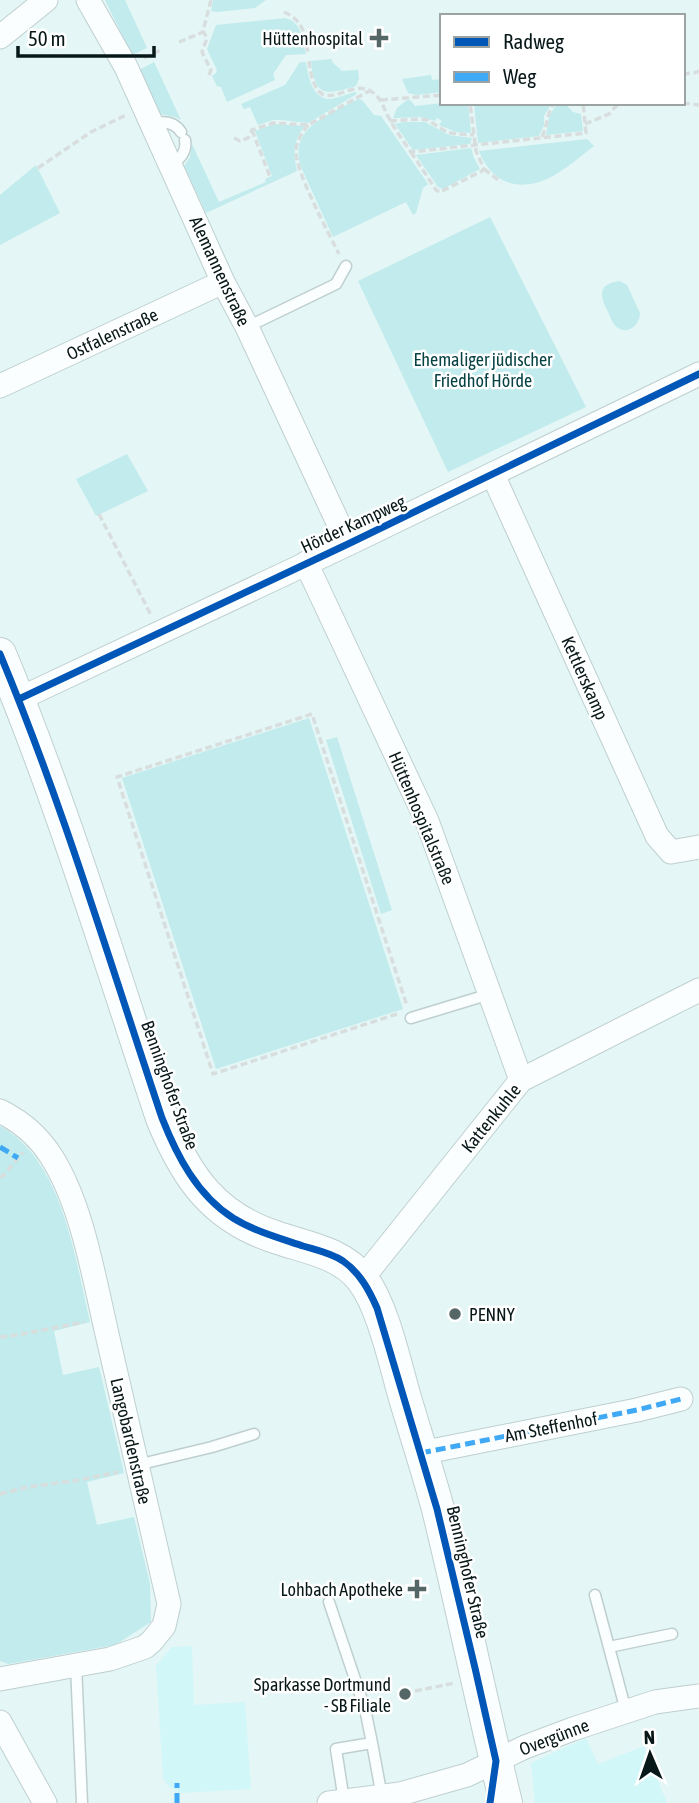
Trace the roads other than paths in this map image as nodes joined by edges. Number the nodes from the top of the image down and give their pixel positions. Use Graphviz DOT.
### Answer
graph roads {
  1 [pos="46,0"];
  2 [pos="88,0"];
  3 [pos="0,37"];
  4 [pos="148,116"];
  5 [pos="171,165"];
  6 [pos="346,266"];
  7 [pos="223,282"];
  8 [pos="247,327"];
  9 [pos="699,373"];
  10 [pos="0,386"];
  11 [pos="493,475"];
  12 [pos="348,544"];
  13 [pos="306,563"];
  14 [pos="0,654"];
  15 [pos="19,699"];
  16 [pos="699,847"];
  17 [pos="699,990"];
  18 [pos="490,994"];
  19 [pos="411,1018"];
  20 [pos="521,1080"];
  21 [pos="0,1111"];
  22 [pos="362,1279"];
  23 [pos="681,1399"];
  24 [pos="254,1434"];
  25 [pos="421,1453"];
  26 [pos="137,1466"];
  27 [pos="595,1595"];
  28 [pos="329,1602"];
  29 [pos="672,1634"];
  30 [pos="609,1647"];
  31 [pos="76,1665"];
  32 [pos="0,1679"];
  33 [pos="699,1696"];
  34 [pos="626,1711"];
  35 [pos="0,1722"];
  36 [pos="372,1744"];
  37 [pos="496,1761"];
  38 [pos="382,1797"];
  39 [pos="336,1802"];
  40 [pos="45,1803"];
  41 [pos="82,1803"];
  42 [pos="506,1803"];
  1 -- 3 [label="street"];
  2 -- 4 [label="street, Alemannenstraße"];
  4 -- 5 [label="street, Alemannenstraße"];
  4 -- 5 [label="lane"];
  5 -- 7 [label="street, Alemannenstraße"];
  6 -- 8 [label="lane"];
  7 -- 8 [label="street, Alemannenstraße"];
  7 -- 10 [label="street, Ostfalenstraße"];
  8 -- 12 [label="street, Alemannenstraße"];
  9 -- 11 [label="street, Hörder Kampweg"];
  11 -- 12 [label="street, Hörder Kampweg"];
  11 -- 16 [label="street, Kettlerskamp"];
  12 -- 13 [label="street, Hörder Kampweg"];
  13 -- 15 [label="street, Hörder Kampweg"];
  13 -- 18 [label="street, Hüttenhospitalstraße"];
  14 -- 15 [label="main road, Benninghofer Straße"];
  15 -- 22 [label="main road, Benninghofer Straße"];
  17 -- 20 [label="street, Kattenkuhle"];
  18 -- 19 [label="lane"];
  18 -- 20 [label="street, Hüttenhospitalstraße"];
  20 -- 22 [label="street, Kattenkuhle"];
  21 -- 26 [label="street, Langobardenstraße"];
  22 -- 25 [label="main road, Benninghofer Straße"];
  23 -- 25 [label="street, Am Steffenhof"];
  24 -- 26 [label="lane"];
  25 -- 37 [label="main road, Benninghofer Straße"];
  26 -- 31 [label="street, Langobardenstraße"];
  27 -- 30 [label="lane"];
  28 -- 36 [label="lane"];
  29 -- 30 [label="lane"];
  30 -- 34 [label="lane"];
  31 -- 32 [label="street, Langobardenstraße"];
  31 -- 41 [label="lane"];
  33 -- 34 [label="street, Overgünne"];
  34 -- 37 [label="street, Overgünne"];
  35 -- 40 [label="street"];
  36 -- 38 [label="lane"];
  36 -- 39 [label="lane"];
  37 -- 38 [label="street, Overgünne"];
  37 -- 42 [label="main road, Benninghofer Straße"];
  38 -- 39 [label="street, Overgünne"];
}
